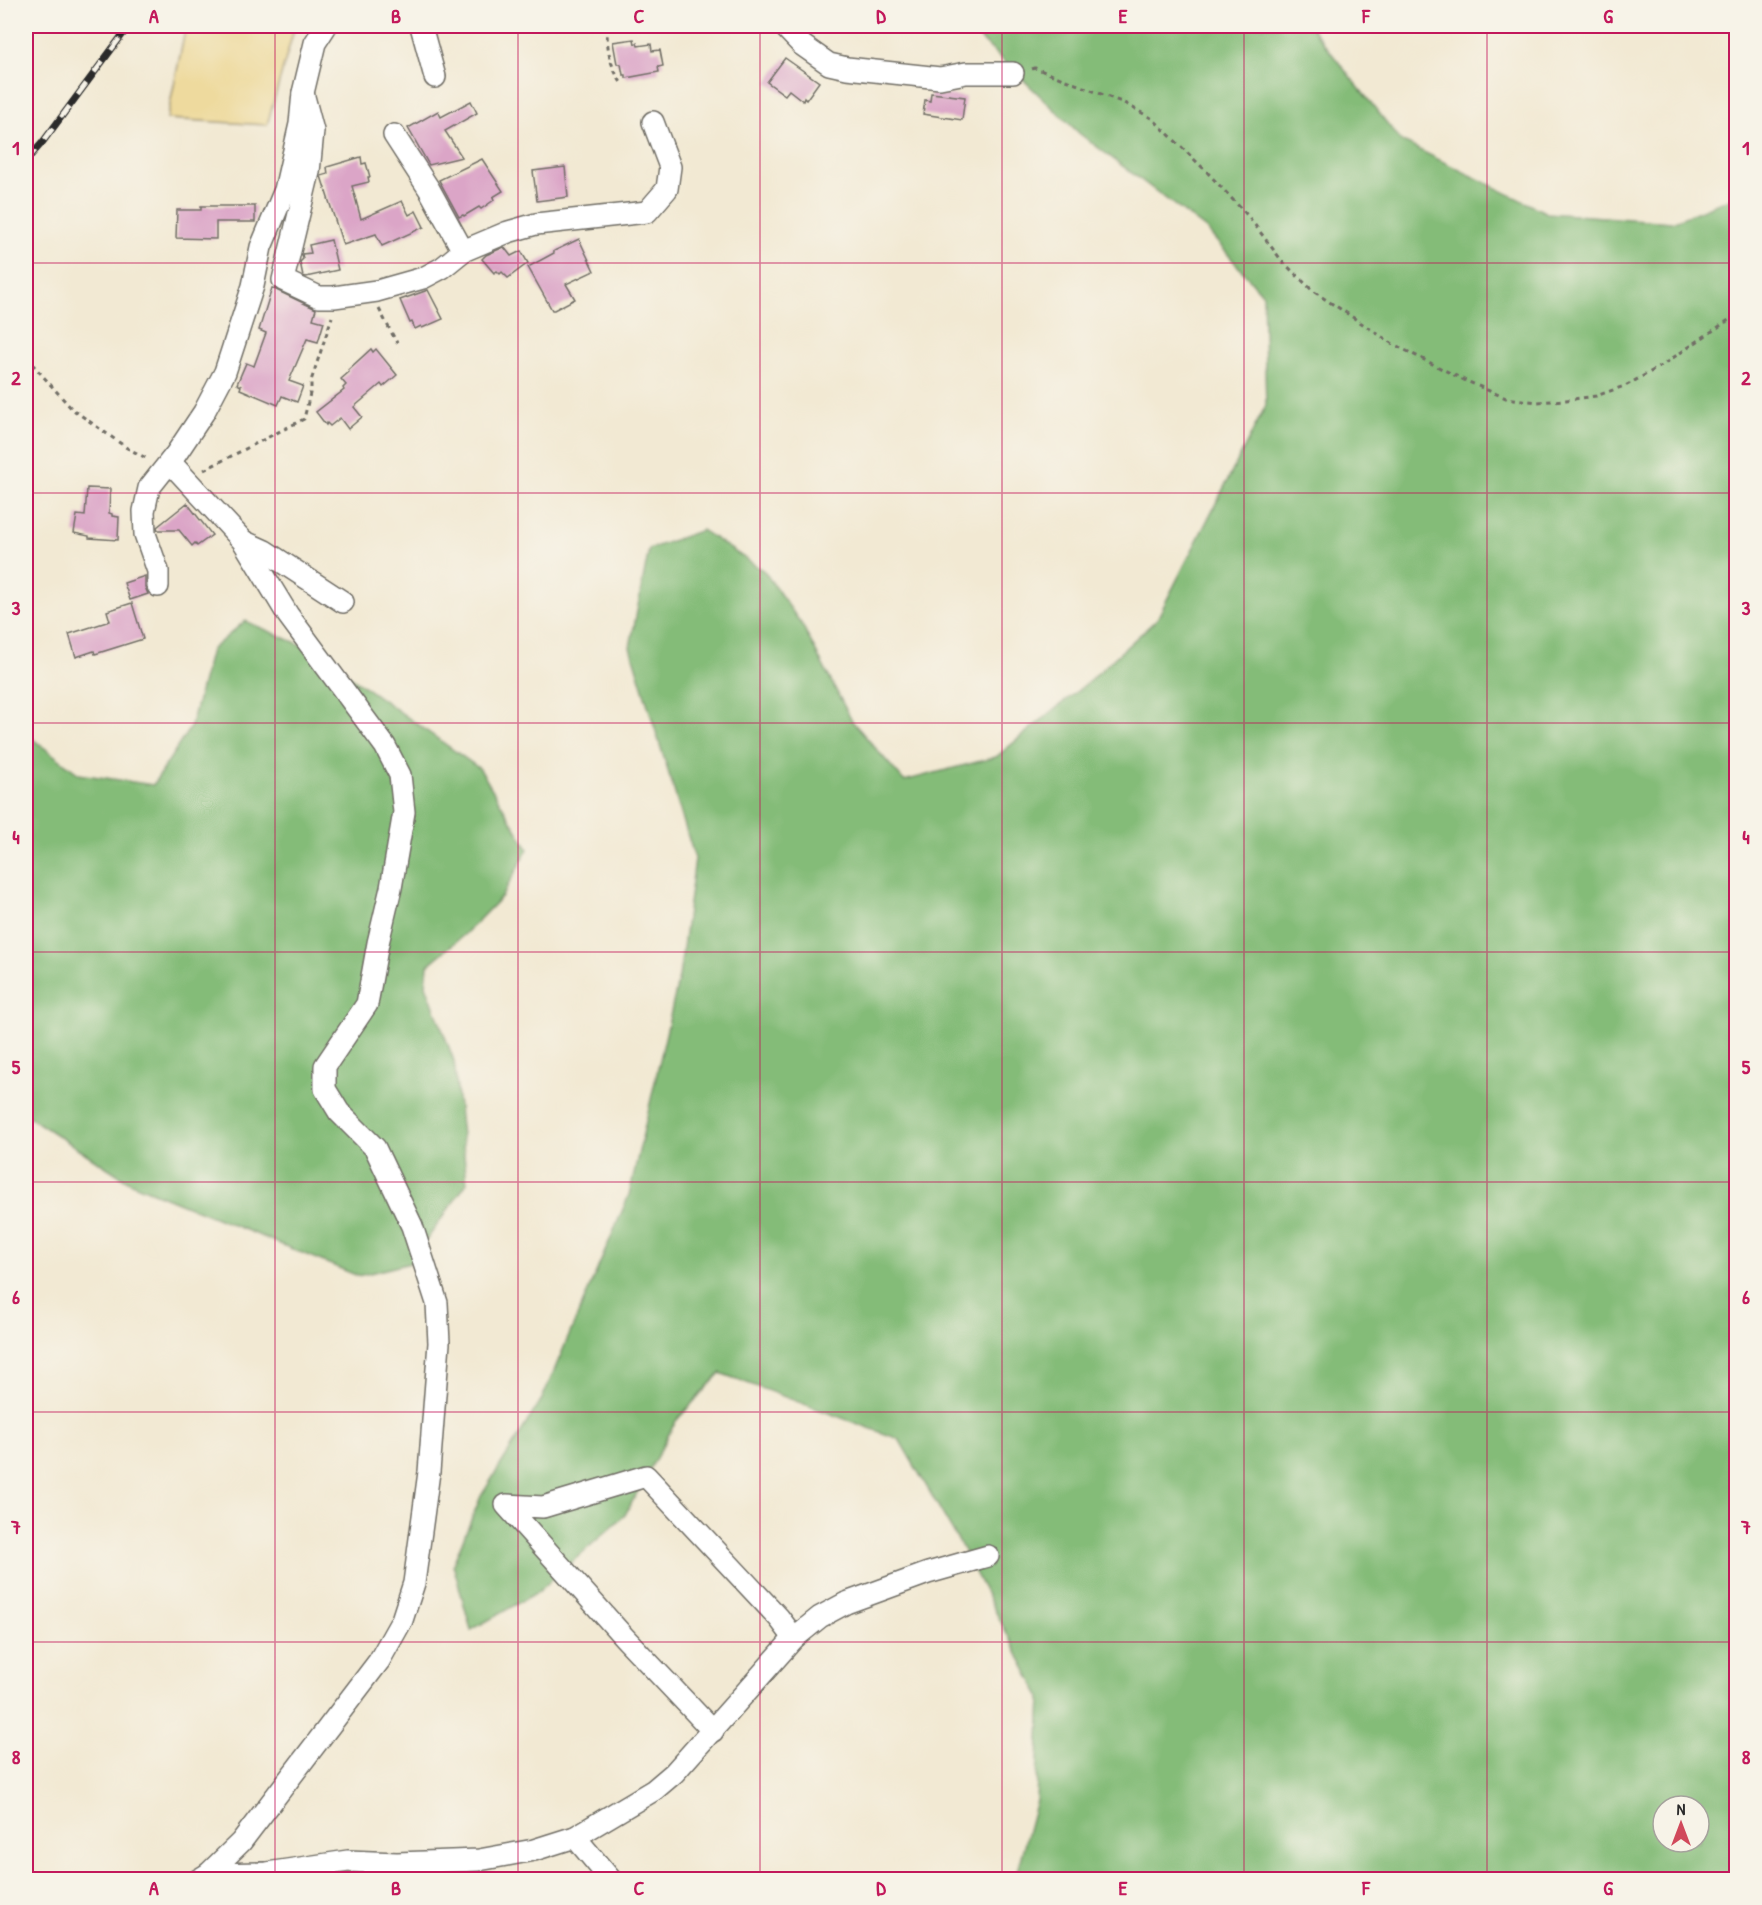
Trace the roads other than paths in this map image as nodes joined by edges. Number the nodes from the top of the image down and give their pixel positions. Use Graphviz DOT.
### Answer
graph roads {
  1 [pos="326,26"];
  2 [pos="421,26"];
  3 [pos="784,26"];
  4 [pos="1013,73"];
  5 [pos="435,77"];
  6 [pos="303,93"];
  7 [pos="653,122"];
  8 [pos="394,135"];
  9 [pos="463,251"];
  10 [pos="170,462"];
  11 [pos="243,541"];
  12 [pos="158,586"];
  13 [pos="343,602"];
  14 [pos="988,1556"];
  15 [pos="794,1638"];
  16 [pos="712,1731"];
  17 [pos="574,1838"];
  18 [pos="203,1877"];
  19 [pos="611,1880"];
  1 -- 6 [label="street"];
  2 -- 5 [label="street"];
  3 -- 4 [label="street"];
  6 -- 9 [label="street"];
  6 -- 10 [label="street"];
  7 -- 9 [label="street"];
  8 -- 9 [label="street"];
  10 -- 11 [label="street"];
  10 -- 12 [label="street"];
  11 -- 13 [label="street"];
  11 -- 18 [label="street"];
  14 -- 15 [label="street"];
  15 -- 16 [label="street"];
  15 -- 16 [label="street"];
  16 -- 17 [label="street"];
  17 -- 18 [label="street"];
  17 -- 19 [label="street"];
}
